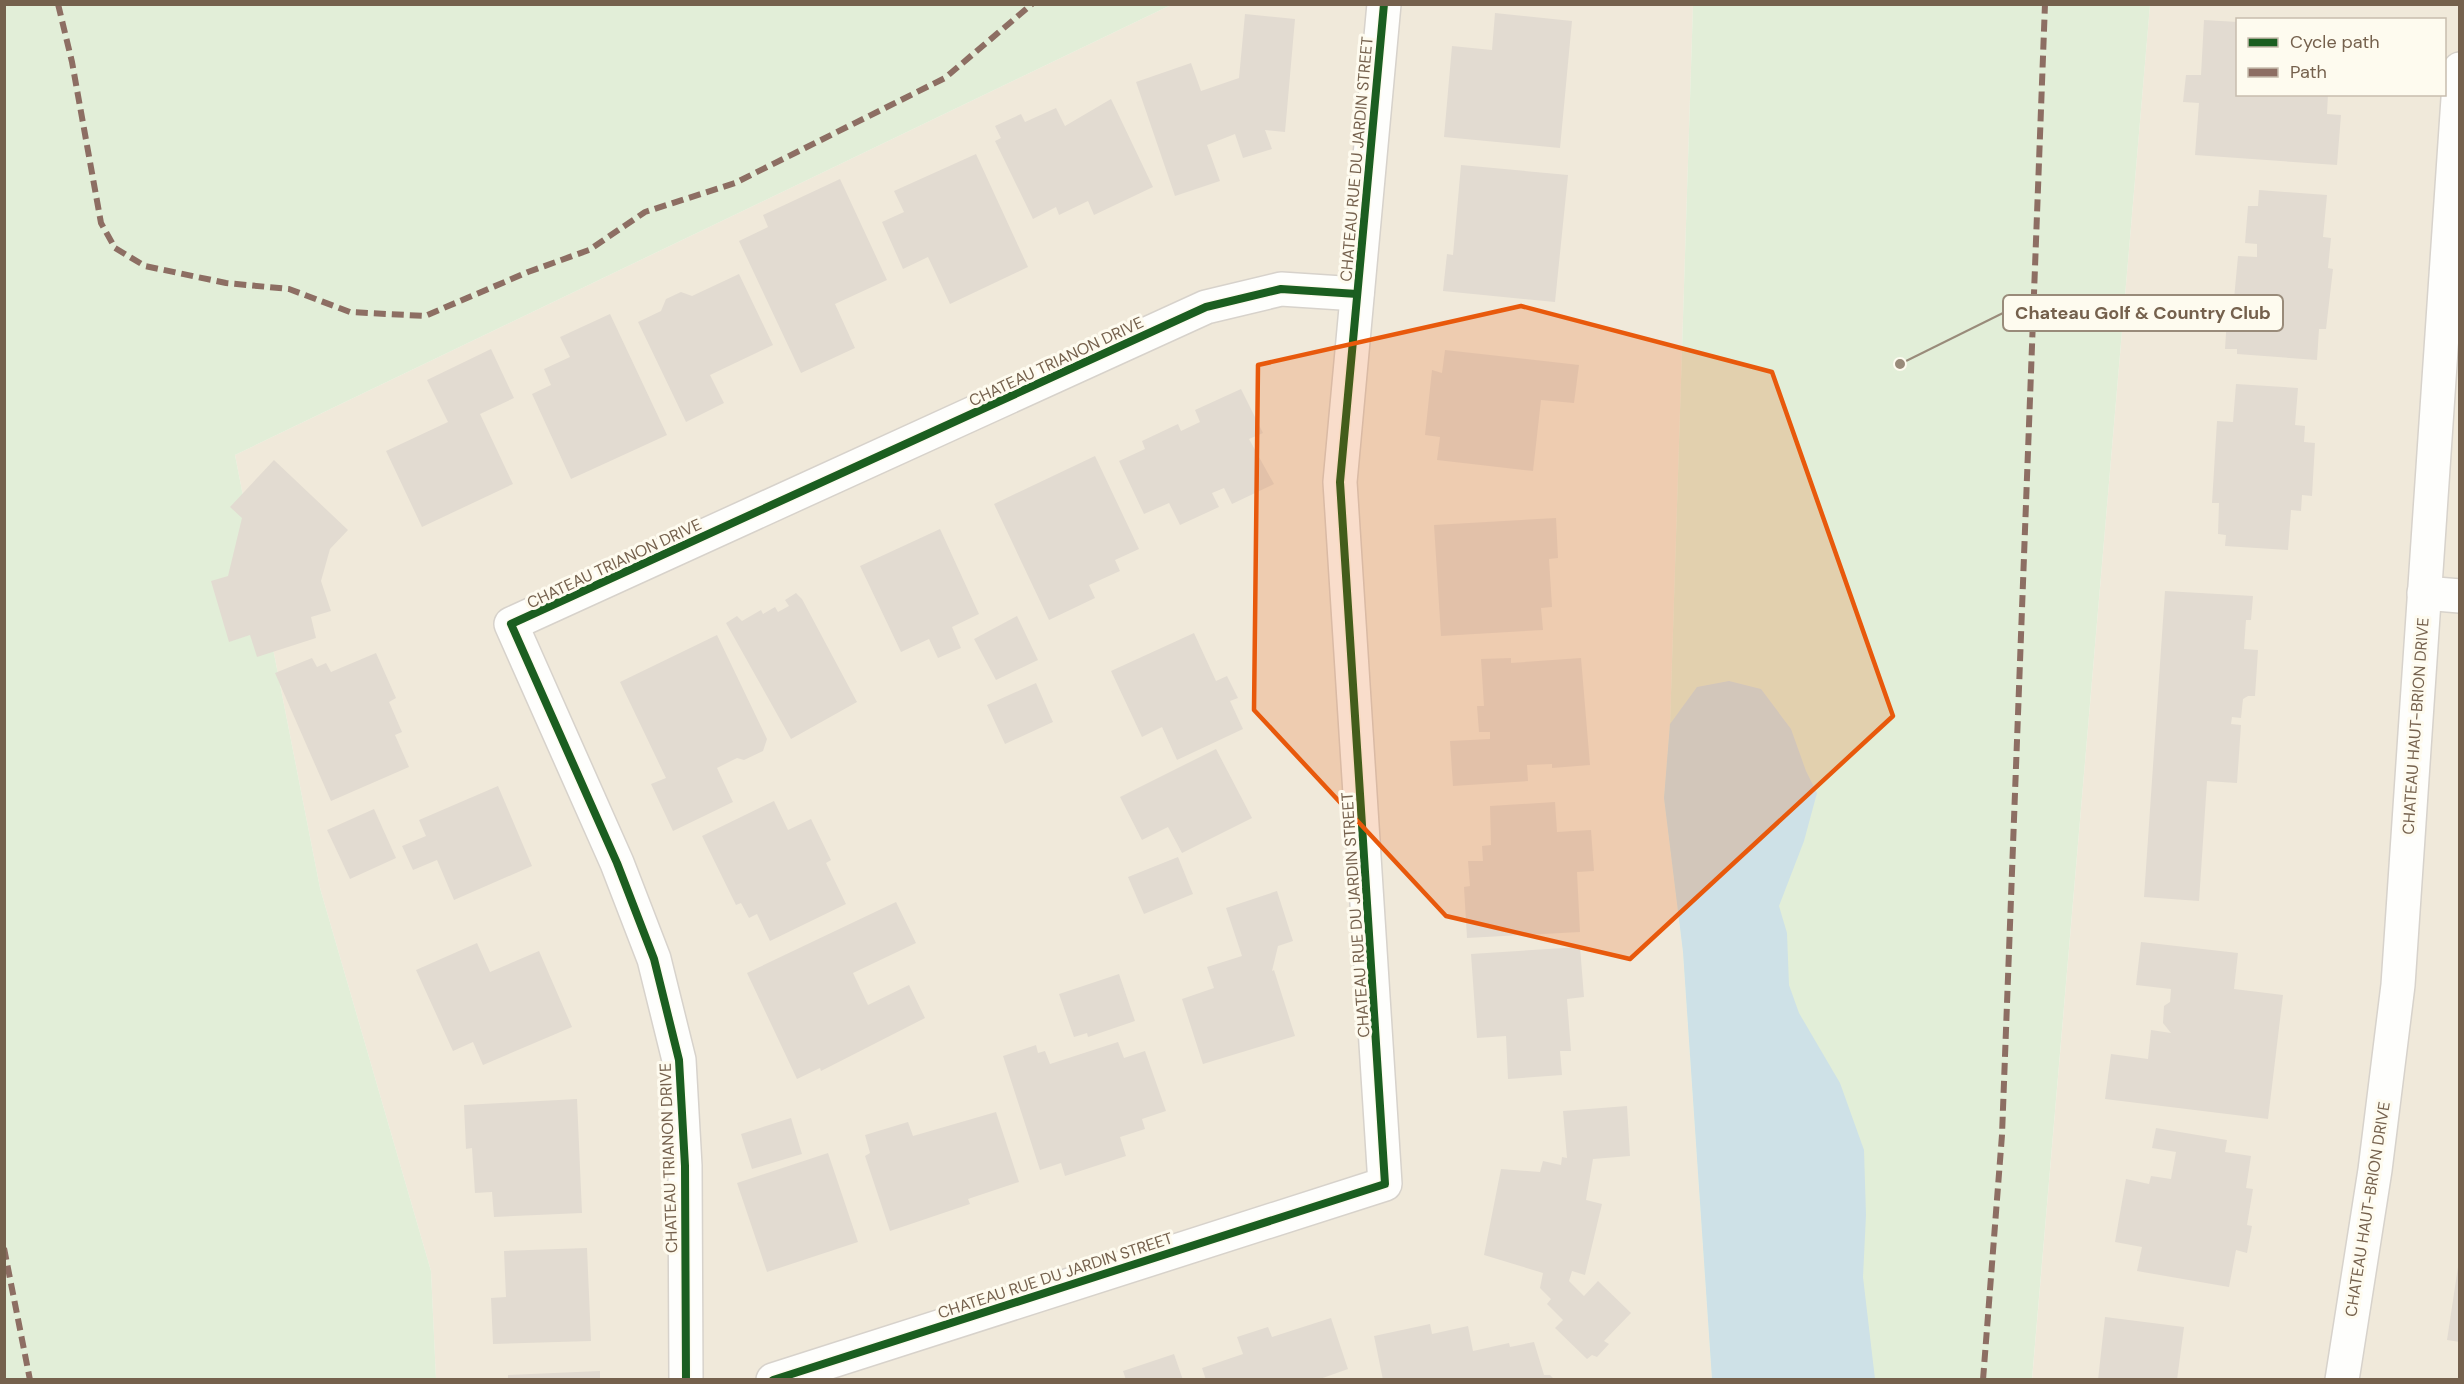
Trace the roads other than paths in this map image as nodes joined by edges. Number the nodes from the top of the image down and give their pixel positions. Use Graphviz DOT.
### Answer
graph roads {
  1 [pos="1384,4"];
  2 [pos="2460,69"];
  3 [pos="1357,294"];
  4 [pos="2424,593"];
  5 [pos="2460,596"];
  6 [pos="686,1380"];
  7 [pos="773,1380"];
  8 [pos="2342,1380"];
  1 -- 3 [label="street, CHATEAU RUE DU JARDIN STREET"];
  2 -- 4 [label="street, CHATEAU HAUT-BRION DRIVE"];
  3 -- 6 [label="street, CHATEAU TRIANON DRIVE"];
  3 -- 7 [label="street, CHATEAU RUE DU JARDIN STREET"];
  4 -- 5 [label="street"];
  4 -- 8 [label="street, CHATEAU HAUT-BRION DRIVE"];
}
